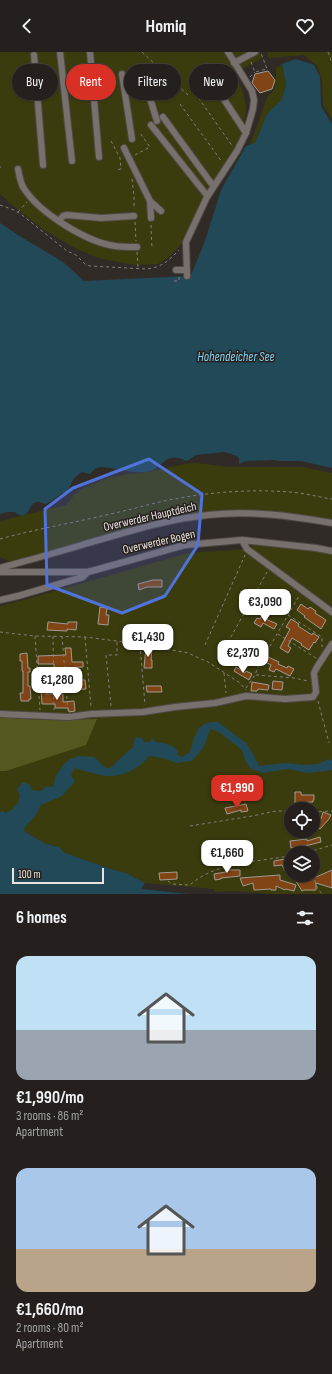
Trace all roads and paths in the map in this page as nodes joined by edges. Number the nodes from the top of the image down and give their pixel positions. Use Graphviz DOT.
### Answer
graph roads {
  1 [pos="60,52"];
  2 [pos="90,52"];
  3 [pos="142,52"];
  4 [pos="228,52"];
  5 [pos="255,52"];
  6 [pos="261,52"];
  7 [pos="328,52"];
  8 [pos="34,55"];
  9 [pos="248,56"];
  10 [pos="234,63"];
  11 [pos="332,63"];
  12 [pos="122,74"];
  13 [pos="189,96"];
  14 [pos="149,100"];
  15 [pos="200,100"];
  16 [pos="224,100"];
  17 [pos="180,104"];
  18 [pos="163,117"];
  19 [pos="140,133"];
  20 [pos="246,133"];
  21 [pos="132,139"];
  22 [pos="111,141"];
  23 [pos="124,148"];
  24 [pos="237,151"];
  25 [pos="99,157"];
  26 [pos="130,158"];
  27 [pos="72,161"];
  28 [pos="43,165"];
  29 [pos="226,168"];
  30 [pos="18,169"];
  31 [pos="116,170"];
  32 [pos="211,183"];
  33 [pos="205,193"];
  34 [pos="31,197"];
  35 [pos="150,201"];
  36 [pos="0,205"];
  37 [pos="161,211"];
  38 [pos="18,212"];
  39 [pos="134,216"];
  40 [pos="151,218"];
  41 [pos="59,221"];
  42 [pos="186,242"];
  43 [pos="136,247"];
  44 [pos="152,249"];
  45 [pos="179,250"];
  46 [pos="178,272"];
  47 [pos="174,281"];
  48 [pos="332,499"];
  49 [pos="332,523"];
  50 [pos="0,539"];
  51 [pos="242,540"];
  52 [pos="247,549"];
  53 [pos="332,551"];
  54 [pos="270,566"];
  55 [pos="0,568"];
  56 [pos="0,572"];
  57 [pos="88,572"];
  58 [pos="303,590"];
  59 [pos="0,600"];
  60 [pos="332,612"];
  61 [pos="288,614"];
  62 [pos="0,632"];
  63 [pos="277,633"];
  64 [pos="35,636"];
  65 [pos="53,636"];
  66 [pos="62,636"];
  67 [pos="84,637"];
  68 [pos="116,641"];
  69 [pos="140,644"];
  70 [pos="332,644"];
  71 [pos="205,645"];
  72 [pos="327,652"];
  73 [pos="222,653"];
  74 [pos="320,661"];
  75 [pos="224,672"];
  76 [pos="255,675"];
  77 [pos="315,683"];
  78 [pos="246,689"];
  79 [pos="316,692"];
  80 [pos="252,696"];
  81 [pos="227,700"];
  82 [pos="146,712"];
  83 [pos="111,713"];
  84 [pos="0,714"];
  85 [pos="92,714"];
  86 [pos="40,717"];
  87 [pos="54,717"];
  88 [pos="69,717"];
  89 [pos="329,743"];
  90 [pos="284,811"];
  91 [pos="332,811"];
  92 [pos="320,812"];
  93 [pos="190,826"];
  94 [pos="332,845"];
  95 [pos="320,848"];
  96 [pos="284,857"];
  97 [pos="168,881"];
  98 [pos="315,882"];
  99 [pos="323,894"];
  1 -- 27 [label="street"];
  2 -- 25 [label="street"];
  3 -- 13 [label="path"];
  4 -- 10 [label="street"];
  5 -- 9 [label="street"];
  6 -- 9 [label="path"];
  7 -- 11 [label="path"];
  8 -- 28 [label="street"];
  9 -- 10 [label="street"];
  10 -- 20 [label="street"];
  12 -- 21 [label="street"];
  14 -- 33 [label="street"];
  15 -- 24 [label="path"];
  16 -- 20 [label="street"];
  17 -- 29 [label="path"];
  18 -- 32 [label="street"];
  19 -- 26 [label="path"];
  20 -- 24 [label="street"];
  22 -- 31 [label="path"];
  23 -- 26 [label="street"];
  24 -- 29 [label="street"];
  26 -- 35 [label="street"];
  29 -- 42 [label="street"];
  30 -- 34 [label="street"];
  34 -- 38 [label="path"];
  34 -- 41 [label="street"];
  35 -- 37 [label="street"];
  35 -- 40 [label="street"];
  36 -- 38 [label="path"];
  38 -- 45 [label="path"];
  39 -- 41 [label="street"];
  40 -- 44 [label="path"];
  41 -- 43 [label="street"];
  42 -- 45 [label="street"];
  42 -- 46 [label="street"];
  46 -- 47 [label="path"];
  48 -- 50 [label="path"];
  49 -- 55 [label="street, Overwerder Hauptdeich"];
  51 -- 52 [label="street"];
  51 -- 53 [label="street, Overwerder Bogen"];
  51 -- 57 [label="street, Overwerder Bogen"];
  52 -- 54 [label="street"];
  52 -- 71 [label="path"];
  54 -- 58 [label="street"];
  54 -- 73 [label="path"];
  56 -- 57 [label="street, Overwerder Bogen"];
  57 -- 59 [label="street, Overwerder Bogen"];
  58 -- 60 [label="street"];
  58 -- 61 [label="path"];
  61 -- 63 [label="path"];
  61 -- 72 [label="path"];
  62 -- 64 [label="path"];
  63 -- 74 [label="path"];
  63 -- 76 [label="path"];
  64 -- 65 [label="path"];
  64 -- 86 [label="path"];
  65 -- 66 [label="path"];
  65 -- 87 [label="path"];
  66 -- 67 [label="path"];
  66 -- 88 [label="path"];
  67 -- 68 [label="path"];
  67 -- 85 [label="path"];
  68 -- 69 [label="path"];
  68 -- 83 [label="path"];
  69 -- 75 [label="path"];
  69 -- 82 [label="path"];
  70 -- 72 [label="street"];
  72 -- 74 [label="street"];
  74 -- 77 [label="street"];
  75 -- 78 [label="path"];
  75 -- 81 [label="path"];
  76 -- 77 [label="path"];
  76 -- 78 [label="path"];
  77 -- 79 [label="street"];
  78 -- 80 [label="path"];
  79 -- 80 [label="street"];
  79 -- 89 [label="path"];
  80 -- 81 [label="street"];
  81 -- 82 [label="street"];
  82 -- 83 [label="street"];
  83 -- 85 [label="street"];
  84 -- 86 [label="street"];
  85 -- 88 [label="street"];
  86 -- 87 [label="street"];
  87 -- 88 [label="street"];
  90 -- 93 [label="path"];
  91 -- 92 [label="path"];
  94 -- 95 [label="path"];
  96 -- 97 [label="path"];
  98 -- 99 [label="path"];
}
